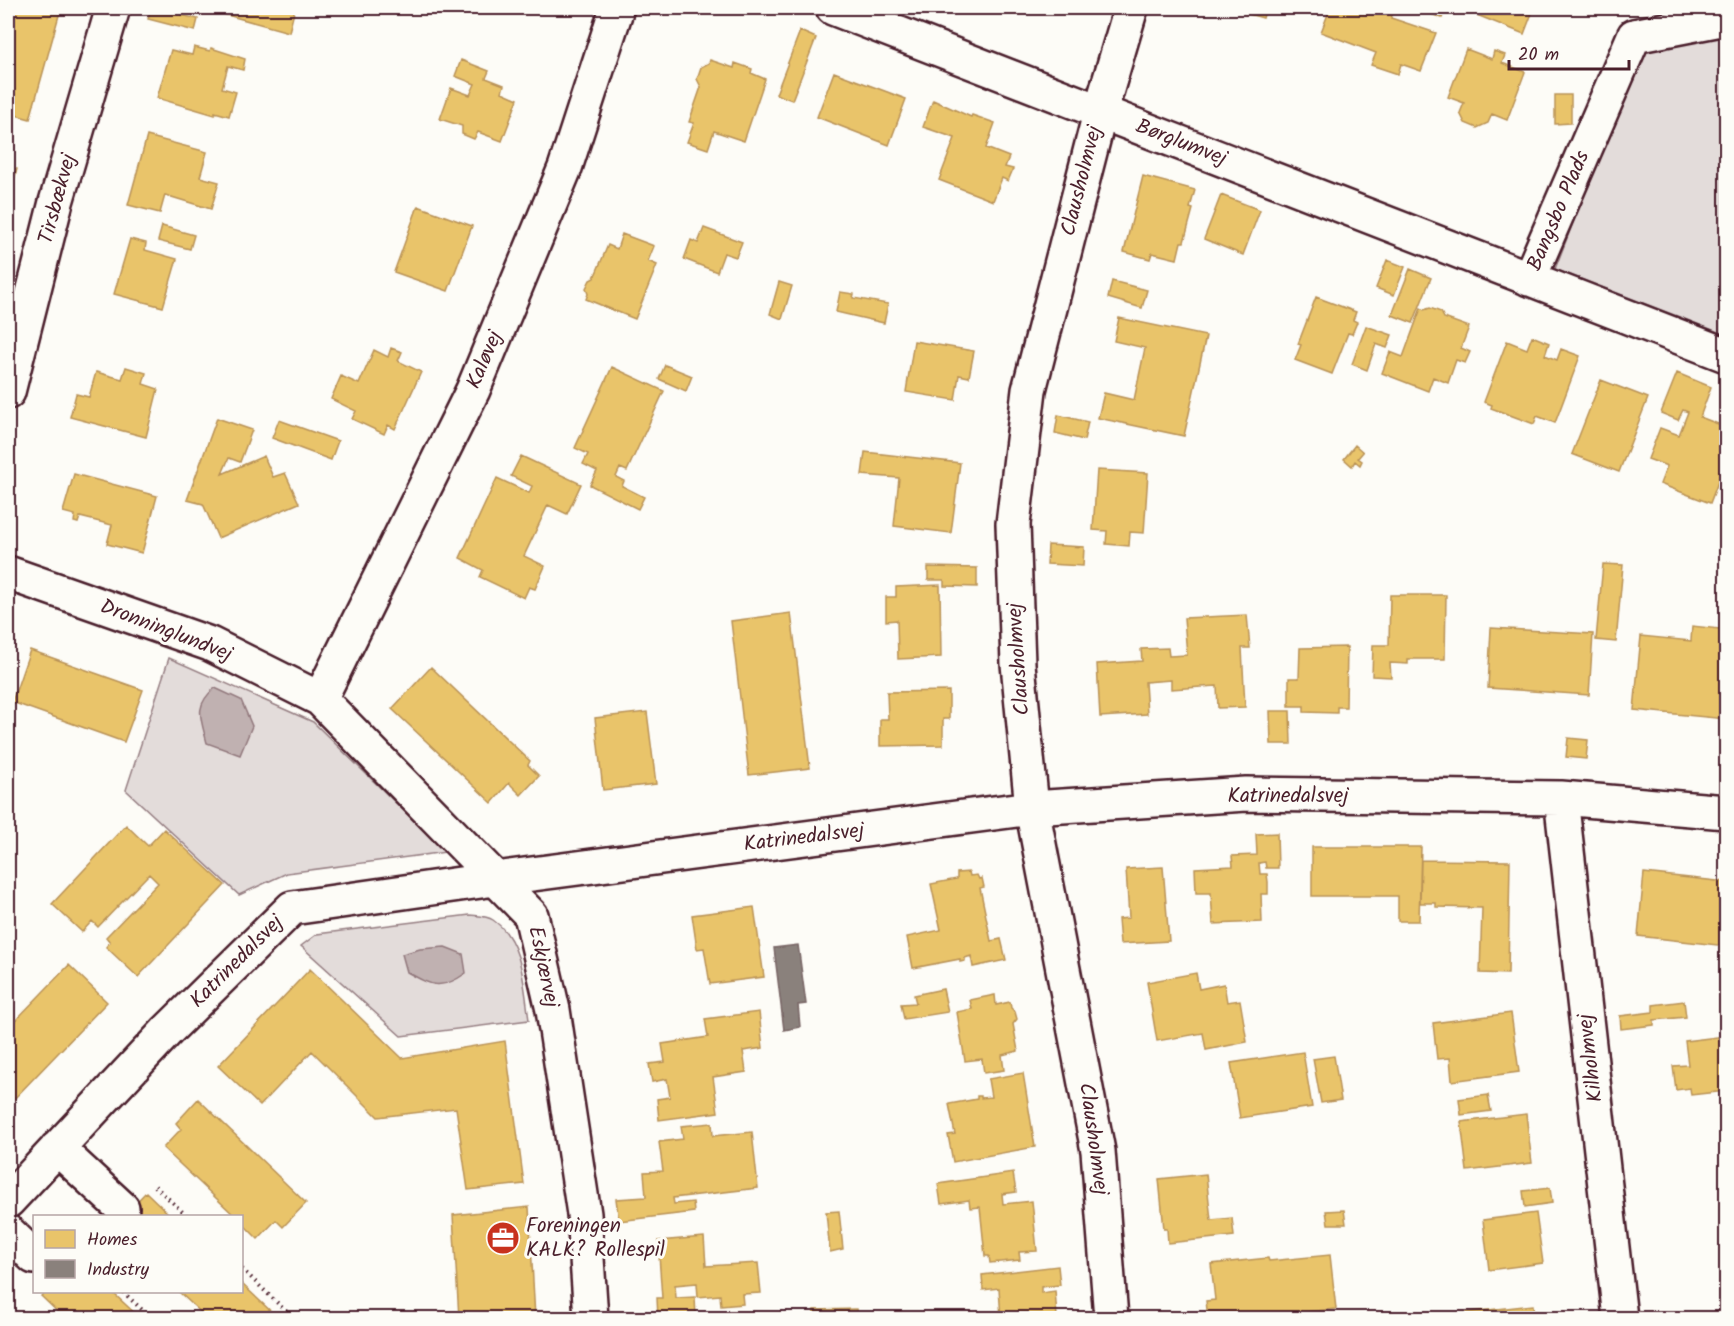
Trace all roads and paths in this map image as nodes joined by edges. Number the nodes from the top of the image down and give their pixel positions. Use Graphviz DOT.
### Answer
graph roads {
  1 [pos="113,8"];
  2 [pos="617,8"];
  3 [pos="833,8"];
  4 [pos="1131,8"];
  5 [pos="1726,18"];
  6 [pos="1100,113"];
  7 [pos="1528,279"];
  8 [pos="1726,355"];
  9 [pos="8,392"];
  10 [pos="8,573"];
  11 [pos="320,699"];
  12 [pos="1561,798"];
  13 [pos="1032,808"];
  14 [pos="1726,812"];
  15 [pos="495,879"];
  16 [pos="57,1148"];
  17 [pos="13,1184"];
  18 [pos="122,1208"];
  19 [pos="8,1232"];
  20 [pos="33,1256"];
  21 [pos="243,1270"];
  22 [pos="124,1293"];
  23 [pos="290,1315"];
  24 [pos="151,1318"];
  25 [pos="591,1318"];
  26 [pos="1111,1318"];
  27 [pos="1620,1318"];
  1 -- 9 [label="street, Tirsbækvej"];
  2 -- 11 [label="street, Kaløvej"];
  3 -- 6 [label="street, Børglumvej"];
  4 -- 6 [label="street, Clausholmvej"];
  5 -- 7 [label="street, Bangsbo Plads"];
  6 -- 7 [label="street, Børglumvej"];
  6 -- 13 [label="street, Clausholmvej"];
  7 -- 8 [label="street, Bangsbo Plads"];
  10 -- 11 [label="street, Dronninglundvej"];
  11 -- 15 [label="street, Eskjærvej"];
  12 -- 13 [label="street, Katrinedalsvej"];
  12 -- 14 [label="street, Katrinedalsvej"];
  12 -- 27 [label="street, Kilholmvej"];
  13 -- 15 [label="street, Katrinedalsvej"];
  13 -- 26 [label="street, Clausholmvej"];
  15 -- 16 [label="street, Katrinedalsvej"];
  15 -- 25 [label="street, Eskjærvej"];
  16 -- 17 [label="street, Katrinedalsvej"];
  16 -- 18 [label="street"];
  19 -- 20 [label="street"];
  21 -- 23 [label="path"];
  22 -- 24 [label="path"];
}
